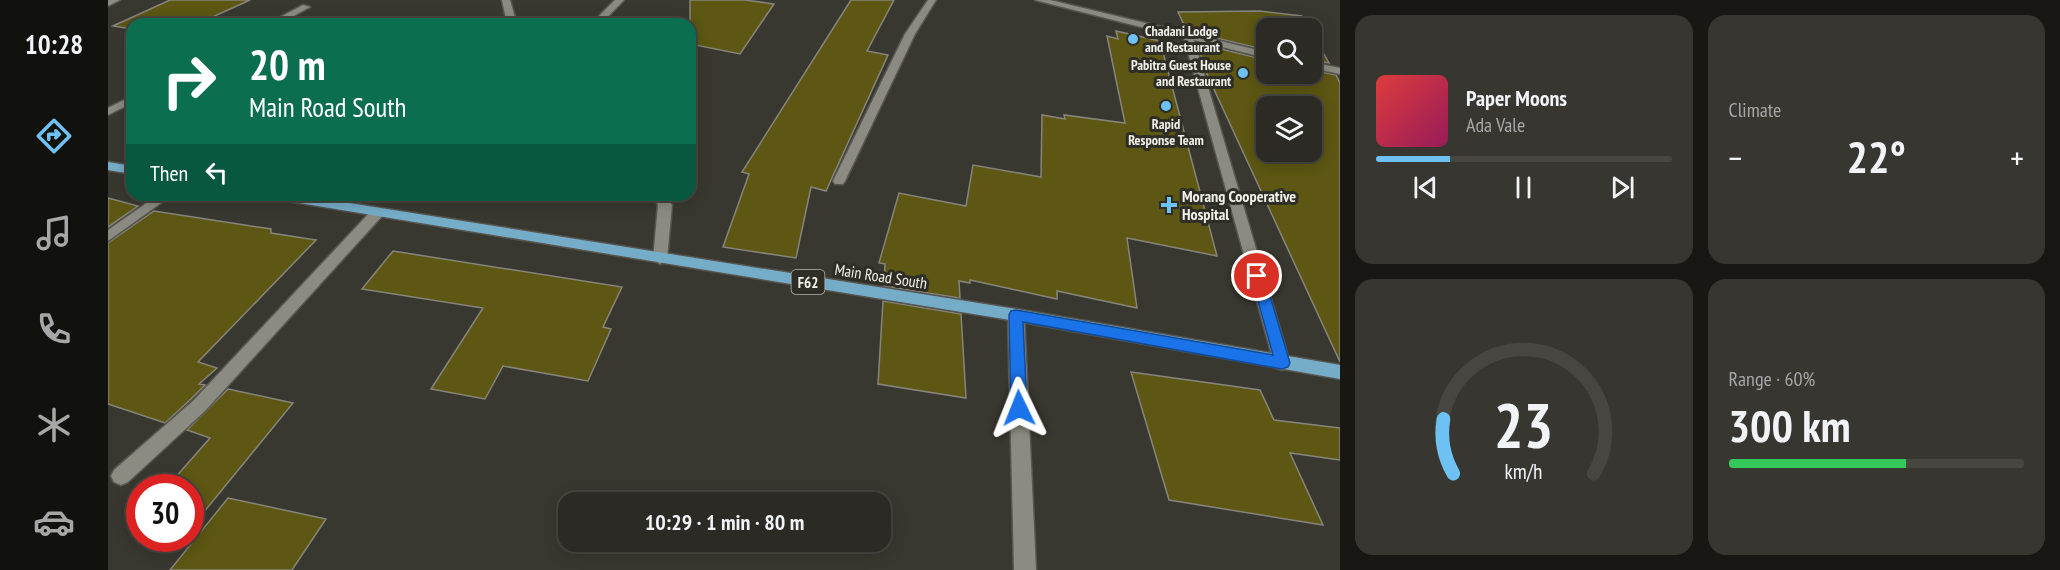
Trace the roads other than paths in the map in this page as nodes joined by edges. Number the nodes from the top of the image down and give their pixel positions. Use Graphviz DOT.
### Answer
graph roads {
  1 [pos="116,0"];
  2 [pos="506,0"];
  3 [pos="620,0"];
  4 [pos="932,0"];
  5 [pos="1039,0"];
  6 [pos="108,3"];
  7 [pos="306,7"];
  8 [pos="284,18"];
  9 [pos="510,18"];
  10 [pos="602,18"];
  11 [pos="1189,38"];
  12 [pos="1256,53"];
  13 [pos="1322,67"];
  14 [pos="1340,71"];
  15 [pos="126,102"];
  16 [pos="108,112"];
  17 [pos="108,166"];
  18 [pos="126,169"];
  19 [pos="839,181"];
  20 [pos="158,201"];
  21 [pos="311,201"];
  22 [pos="662,201"];
  23 [pos="378,212"];
  24 [pos="108,237"];
  25 [pos="660,259"];
  26 [pos="1016,315"];
  27 [pos="1282,363"];
  28 [pos="1340,372"];
  29 [pos="121,476"];
  30 [pos="1025,570"];
  1 -- 6 [label="street"];
  2 -- 9 [label="street"];
  3 -- 10 [label="street"];
  4 -- 19 [label="street"];
  5 -- 11 [label="street"];
  7 -- 8 [label="street"];
  11 -- 12 [label="street"];
  11 -- 27 [label="street"];
  13 -- 14 [label="street"];
  15 -- 16 [label="street"];
  17 -- 18 [label="main road"];
  20 -- 24 [label="street"];
  21 -- 23 [label="main road, Main Road South / F62"];
  22 -- 25 [label="street"];
  23 -- 25 [label="main road, Main Road South / F62"];
  23 -- 29 [label="street"];
  25 -- 26 [label="main road, Main Road South / F62"];
  26 -- 27 [label="main road, Main Road South / F62"];
  26 -- 30 [label="street"];
  27 -- 28 [label="main road, Main Road South / F62"];
}
